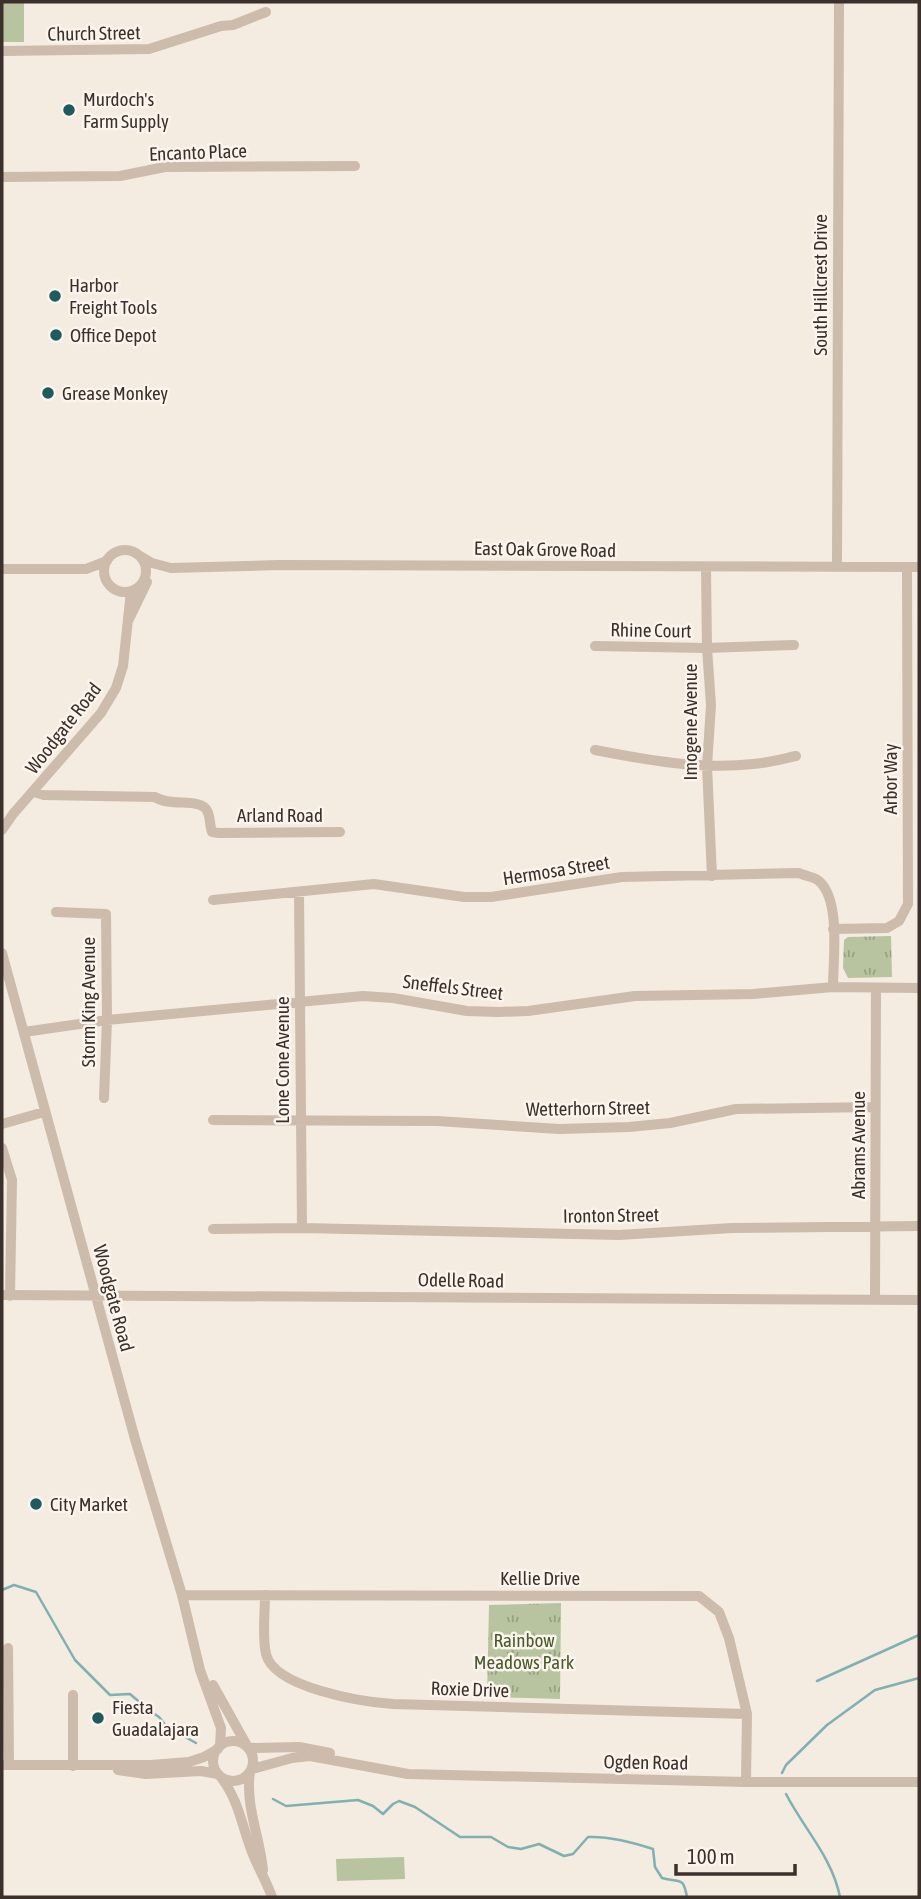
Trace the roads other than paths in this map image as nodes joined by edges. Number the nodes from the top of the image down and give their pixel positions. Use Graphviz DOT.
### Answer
graph roads {
  1 [pos="839,2"];
  2 [pos="266,12"];
  3 [pos="2,51"];
  4 [pos="355,166"];
  5 [pos="2,177"];
  6 [pos="140,556"];
  7 [pos="107,561"];
  8 [pos="837,567"];
  9 [pos="171,568"];
  10 [pos="706,568"];
  11 [pos="907,568"];
  12 [pos="919,568"];
  13 [pos="2,569"];
  14 [pos="86,569"];
  15 [pos="149,576"];
  16 [pos="106,579"];
  17 [pos="118,591"];
  18 [pos="131,591"];
  19 [pos="126,629"];
  20 [pos="794,645"];
  21 [pos="595,646"];
  22 [pos="707,648"];
  23 [pos="913,648"];
  24 [pos="595,750"];
  25 [pos="796,756"];
  26 [pos="707,766"];
  27 [pos="914,770"];
  28 [pos="34,792"];
  29 [pos="2,830"];
  30 [pos="340,832"];
  31 [pos="919,866"];
  32 [pos="907,867"];
  33 [pos="712,876"];
  34 [pos="299,892"];
  35 [pos="213,900"];
  36 [pos="56,912"];
  37 [pos="833,929"];
  38 [pos="2,953"];
  39 [pos="833,987"];
  40 [pos="919,988"];
  41 [pos="876,989"];
  42 [pos="299,1002"];
  43 [pos="107,1020"];
  44 [pos="24,1032"];
  45 [pos="104,1098"];
  46 [pos="875,1107"];
  47 [pos="44,1112"];
  48 [pos="213,1119"];
  49 [pos="300,1120"];
  50 [pos="2,1124"];
  51 [pos="2,1148"];
  52 [pos="876,1226"];
  53 [pos="919,1226"];
  54 [pos="302,1228"];
  55 [pos="213,1229"];
  56 [pos="6,1296"];
  57 [pos="96,1297"];
  58 [pos="875,1300"];
  59 [pos="919,1300"];
  60 [pos="182,1595"];
  61 [pos="265,1595"];
  62 [pos="8,1648"];
  63 [pos="196,1651"];
  64 [pos="73,1695"];
  65 [pos="747,1714"];
  66 [pos="219,1747"];
  67 [pos="248,1747"];
  68 [pos="5,1765"];
  69 [pos="73,1766"];
  70 [pos="372,1769"];
  71 [pos="251,1771"];
  72 [pos="219,1775"];
  73 [pos="746,1782"];
  74 [pos="919,1782"];
  75 [pos="263,1873"];
  76 [pos="272,1897"];
  1 -- 8 [label="street, South Hillcrest Drive"];
  2 -- 3 [label="street, Church Street"];
  4 -- 5 [label="street, Encanto Place"];
  6 -- 7 [label="street"];
  6 -- 9 [label="street, East Oak Grove Road"];
  6 -- 15 [label="street"];
  7 -- 14 [label="street"];
  7 -- 16 [label="street"];
  8 -- 10 [label="street, East Oak Grove Road"];
  8 -- 11 [label="street, East Oak Grove Road"];
  9 -- 10 [label="street, East Oak Grove Road"];
  9 -- 15 [label="street, East Oak Grove Road"];
  10 -- 22 [label="street, Imogene Avenue"];
  11 -- 12 [label="street, East Oak Grove Road"];
  11 -- 23 [label="street, Arbor Way"];
  13 -- 14 [label="street"];
  14 -- 16 [label="street"];
  15 -- 18 [label="street"];
  15 -- 19 [label="street, Woodgate Road"];
  16 -- 17 [label="street"];
  17 -- 18 [label="street"];
  17 -- 19 [label="street, Woodgate Road"];
  18 -- 19 [label="street, Woodgate Road"];
  19 -- 28 [label="street, Woodgate Road"];
  20 -- 22 [label="street, Rhine Court"];
  21 -- 22 [label="street, Rhine Court"];
  22 -- 26 [label="street, Imogene Avenue"];
  23 -- 27 [label="street, Arbor Way"];
  24 -- 26 [label="street"];
  25 -- 26 [label="street"];
  26 -- 33 [label="street, Imogene Avenue"];
  27 -- 32 [label="street, Arbor Way"];
  28 -- 29 [label="street, Woodgate Road"];
  28 -- 30 [label="street, Arland Road"];
  31 -- 32 [label="street"];
  32 -- 37 [label="street, Arbor Way"];
  33 -- 34 [label="street, Hermosa Street"];
  33 -- 37 [label="street, Hermosa Street"];
  34 -- 35 [label="street, Hermosa Street"];
  34 -- 42 [label="street, Lone Cone Avenue"];
  36 -- 43 [label="street, Storm King Avenue"];
  37 -- 39 [label="street"];
  38 -- 44 [label="street, Woodgate Road"];
  39 -- 41 [label="street, Sneffels Street"];
  39 -- 42 [label="street, Sneffels Street"];
  40 -- 41 [label="street, Sneffels Street"];
  41 -- 46 [label="street, Abrams Avenue"];
  42 -- 43 [label="street, Sneffels Street"];
  42 -- 49 [label="street, Lone Cone Avenue"];
  43 -- 44 [label="street, Sneffels Street"];
  43 -- 45 [label="street, Storm King Avenue"];
  44 -- 47 [label="street, Woodgate Road"];
  46 -- 49 [label="street, Wetterhorn Street"];
  46 -- 52 [label="street, Abrams Avenue"];
  47 -- 50 [label="street"];
  47 -- 57 [label="street, Woodgate Road"];
  48 -- 49 [label="street, Wetterhorn Street"];
  49 -- 54 [label="street, Lone Cone Avenue"];
  51 -- 56 [label="street"];
  52 -- 53 [label="street, Ironton Street"];
  52 -- 54 [label="street, Ironton Street"];
  52 -- 58 [label="street, Abrams Avenue"];
  54 -- 55 [label="street, Ironton Street"];
  56 -- 57 [label="street, Odelle Road"];
  57 -- 58 [label="street, Odelle Road"];
  57 -- 60 [label="street, Woodgate Road"];
  58 -- 59 [label="street, Odelle Road"];
  60 -- 61 [label="street, Kellie Drive"];
  60 -- 63 [label="street, Woodgate Road"];
  61 -- 65 [label="street, Roxie Drive"];
  61 -- 65 [label="street, Kellie Drive"];
  62 -- 68 [label="street"];
  63 -- 66 [label="street, Woodgate Road"];
  63 -- 67 [label="street, Woodgate Road"];
  64 -- 69 [label="street"];
  65 -- 73 [label="street, Kellie Drive"];
  66 -- 67 [label="street"];
  66 -- 69 [label="street"];
  66 -- 72 [label="street"];
  67 -- 70 [label="street, Ogden Road"];
  67 -- 71 [label="street"];
  68 -- 69 [label="street"];
  69 -- 72 [label="street"];
  70 -- 71 [label="street, Ogden Road"];
  70 -- 73 [label="street, Ogden Road"];
  71 -- 72 [label="street"];
  71 -- 75 [label="street"];
  72 -- 75 [label="street"];
  73 -- 74 [label="street, Ogden Road"];
  75 -- 76 [label="street"];
}
